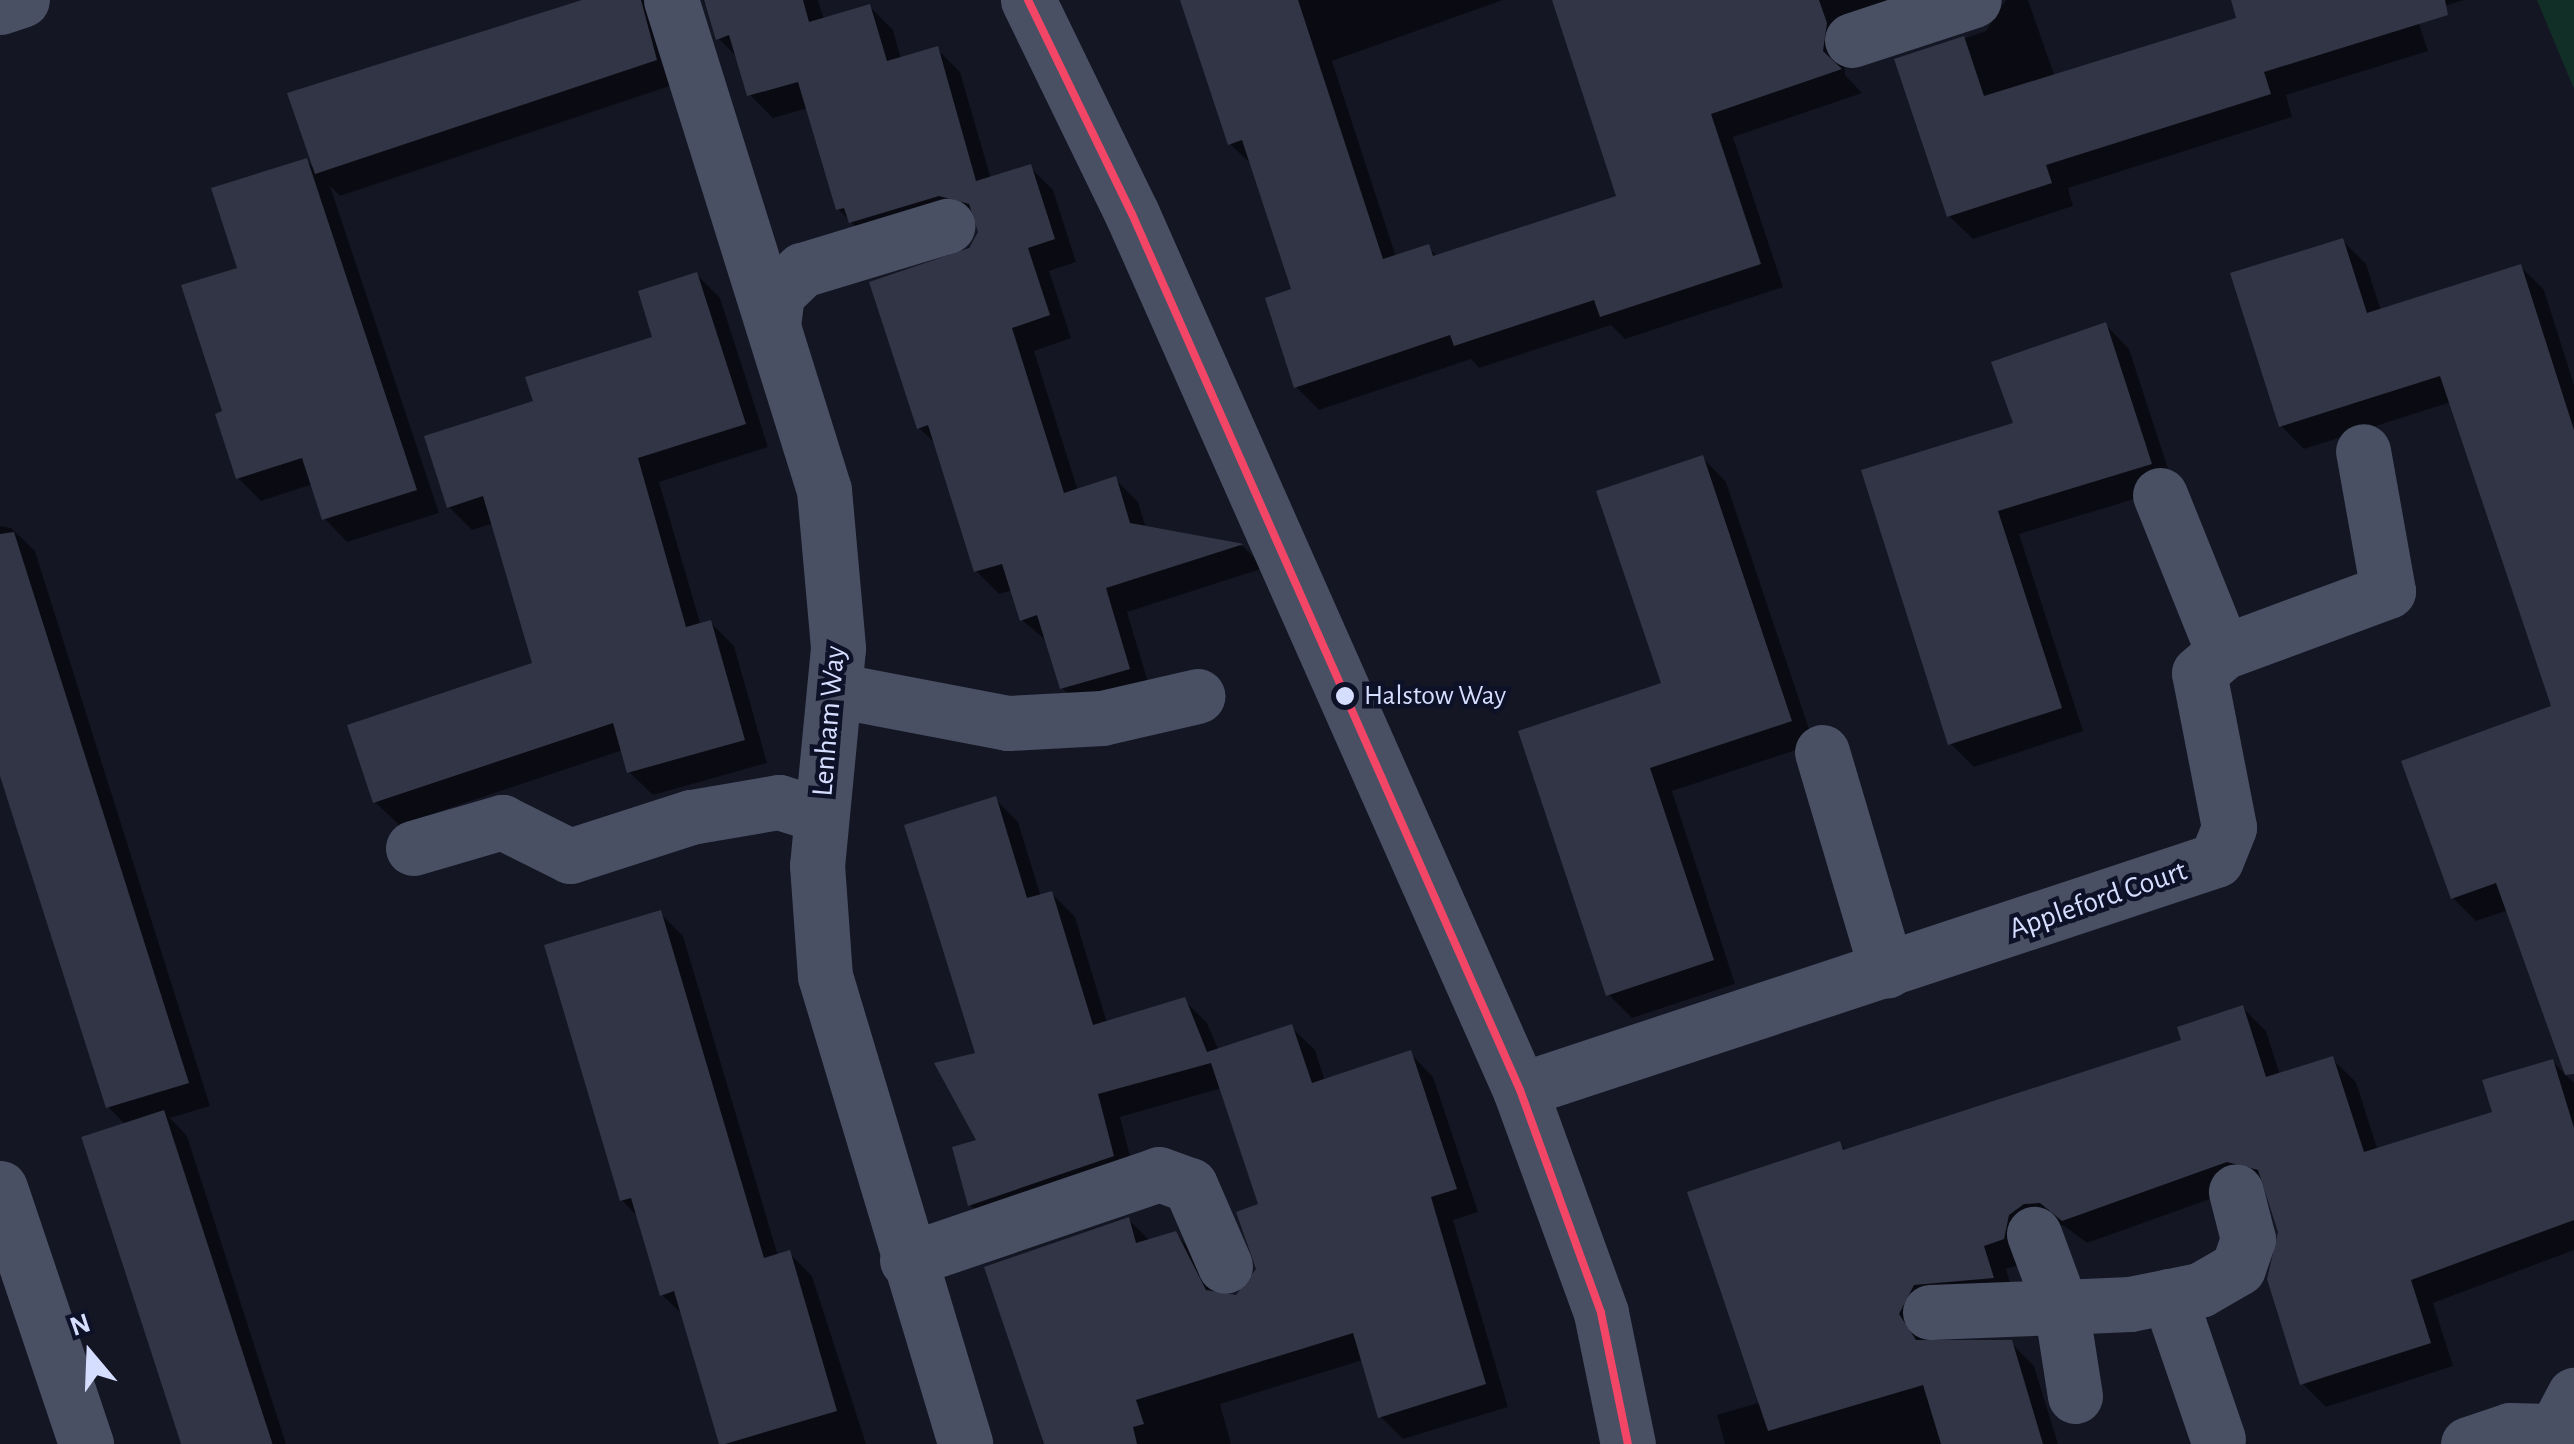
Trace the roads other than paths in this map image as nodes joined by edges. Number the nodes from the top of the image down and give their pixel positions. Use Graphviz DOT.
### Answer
graph roads {
  1 [pos="22,0"];
  2 [pos="672,0"];
  3 [pos="1028,0"];
  4 [pos="1974,0"];
  5 [pos="0,7"];
  6 [pos="1852,40"];
  7 [pos="947,226"];
  8 [pos="773,326"];
  9 [pos="2363,451"];
  10 [pos="2160,495"];
  11 [pos="2223,652"];
  12 [pos="835,690"];
  13 [pos="1197,696"];
  14 [pos="1822,752"];
  15 [pos="820,816"];
  16 [pos="413,848"];
  17 [pos="1887,971"];
  18 [pos="1520,1090"];
  19 [pos="0,1188"];
  20 [pos="2236,1192"];
  21 [pos="2034,1234"];
  22 [pos="907,1260"];
  23 [pos="1225,1266"];
  24 [pos="2169,1296"];
  25 [pos="2060,1307"];
  26 [pos="1930,1312"];
  27 [pos="2075,1396"];
  28 [pos="2567,1423"];
  29 [pos="2227,1442"];
  30 [pos="86,1444"];
  31 [pos="965,1444"];
  32 [pos="1628,1444"];
  33 [pos="2468,1444"];
  1 -- 5 [label="street"];
  2 -- 8 [label="street, Lenham Way"];
  3 -- 18 [label="street"];
  4 -- 6 [label="street"];
  7 -- 8 [label="street"];
  8 -- 12 [label="street, Lenham Way"];
  9 -- 11 [label="street"];
  10 -- 11 [label="street"];
  11 -- 17 [label="street, Appleford Court"];
  12 -- 13 [label="street"];
  12 -- 15 [label="street, Lenham Way"];
  14 -- 17 [label="street"];
  15 -- 16 [label="street"];
  15 -- 22 [label="street, Lenham Way"];
  17 -- 18 [label="street, Appleford Court"];
  18 -- 32 [label="street"];
  19 -- 30 [label="street"];
  20 -- 24 [label="street"];
  21 -- 25 [label="street"];
  22 -- 23 [label="street"];
  22 -- 31 [label="street, Lenham Way"];
  24 -- 25 [label="street"];
  24 -- 29 [label="street"];
  25 -- 26 [label="street"];
  25 -- 27 [label="street"];
  28 -- 33 [label="street"];
}
